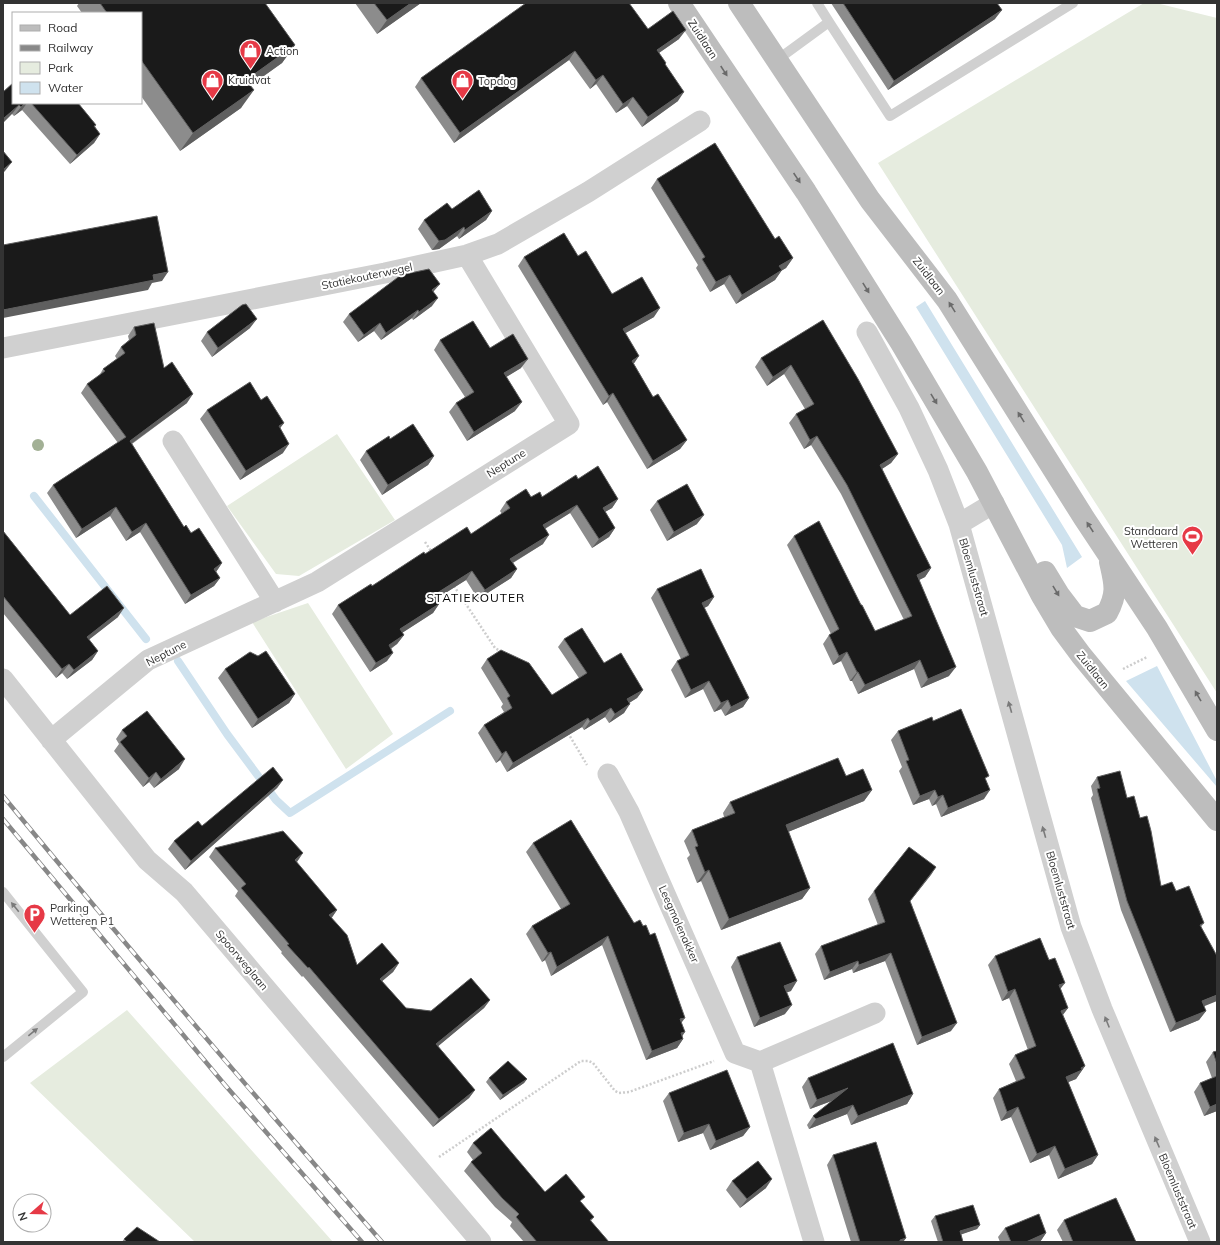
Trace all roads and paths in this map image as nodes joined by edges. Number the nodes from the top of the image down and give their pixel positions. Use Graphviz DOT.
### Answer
graph roads {
  1 [pos="679,3"];
  2 [pos="739,3"];
  3 [pos="817,3"];
  4 [pos="1073,3"];
  5 [pos="829,22"];
  6 [pos="776,60"];
  7 [pos="700,121"];
  8 [pos="467,255"];
  9 [pos="867,332"];
  10 [pos="3,348"];
  11 [pos="172,441"];
  12 [pos="994,503"];
  13 [pos="412,522"];
  14 [pos="959,524"];
  15 [pos="433,555"];
  16 [pos="1109,556"];
  17 [pos="451,582"];
  18 [pos="275,602"];
  19 [pos="1170,650"];
  20 [pos="508,656"];
  21 [pos="3,679"];
  22 [pos="1101,680"];
  23 [pos="1217,730"];
  24 [pos="568,732"];
  25 [pos="52,740"];
  26 [pos="608,774"];
  27 [pos="1217,820"];
  28 [pos="3,892"];
  29 [pos="875,1013"];
  30 [pos="735,1053"];
  31 [pos="3,1056"];
  32 [pos="760,1062"];
  33 [pos="420,1170"];
  34 [pos="481,1242"];
  35 [pos="814,1242"];
  36 [pos="1200,1242"];
  1 -- 12 [label="main road, Zuidlaan, one-way"];
  2 -- 6 [label="main road, Zuidlaan"];
  3 -- 5 [label="lane"];
  4 -- 5 [label="lane"];
  5 -- 6 [label="lane"];
  16 -- 6 [label="main road, Zuidlaan, one-way"];
  7 -- 8 [label="street, Statiekouterwegel"];
  8 -- 10 [label="street, Statiekouterwegel"];
  8 -- 13 [label="street, Neptune"];
  9 -- 14 [label="street, Bloemluststraat"];
  11 -- 18 [label="street"];
  12 -- 14 [label="street, Bloemluststraat"];
  12 -- 16 [label="main road, Zuidlaan, one-way"];
  12 -- 22 [label="main road, Zuidlaan"];
  13 -- 15 [label="path"];
  13 -- 18 [label="street, Neptune"];
  36 -- 14 [label="street, Bloemluststraat, one-way"];
  16 -- 19 [label="main road, Zuidlaan"];
  17 -- 20 [label="path"];
  18 -- 25 [label="street, Neptune"];
  19 -- 22 [label="path"];
  23 -- 19 [label="main road, Zuidlaan, one-way"];
  21 -- 25 [label="street, Spoorweglaan"];
  22 -- 27 [label="main road, Zuidlaan"];
  24 -- 26 [label="path"];
  25 -- 33 [label="street, Spoorweglaan"];
  26 -- 30 [label="street, Leegmolenakker"];
  31 -- 28 [label="lane, one-way"];
  29 -- 32 [label="street"];
  30 -- 32 [label="street"];
  30 -- 33 [label="path"];
  32 -- 35 [label="street"];
  33 -- 34 [label="street, Spoorweglaan"];
}
